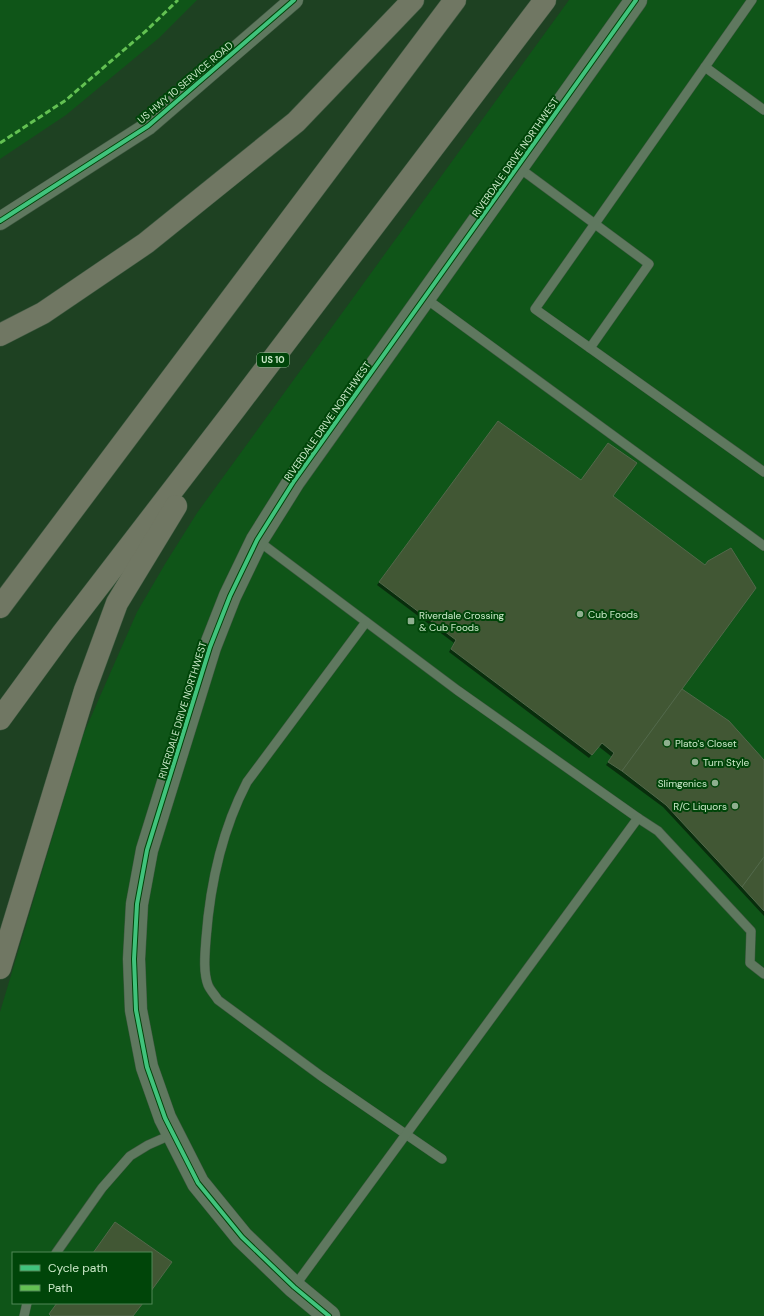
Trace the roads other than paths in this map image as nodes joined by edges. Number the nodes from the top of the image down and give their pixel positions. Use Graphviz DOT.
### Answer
graph roads {
  1 [pos="294,0"];
  2 [pos="413,0"];
  3 [pos="455,0"];
  4 [pos="545,0"];
  5 [pos="636,0"];
  6 [pos="752,0"];
  7 [pos="705,67"];
  8 [pos="764,110"];
  9 [pos="518,167"];
  10 [pos="0,221"];
  11 [pos="595,224"];
  12 [pos="425,298"];
  13 [pos="0,335"];
  14 [pos="590,348"];
  15 [pos="235,409"];
  16 [pos="764,472"];
  17 [pos="257,540"];
  18 [pos="764,546"];
  19 [pos="0,607"];
  20 [pos="366,622"];
  21 [pos="0,719"];
  22 [pos="638,818"];
  23 [pos="0,968"];
  24 [pos="764,974"];
  25 [pos="173,1134"];
  26 [pos="406,1134"];
  27 [pos="442,1159"];
  28 [pos="57,1252"];
  29 [pos="294,1287"];
  30 [pos="27,1304"];
  31 [pos="24,1316"];
  32 [pos="330,1316"];
  1 -- 10 [label="street, US HWY 10 SERVICE ROAD"];
  2 -- 13 [label="highway"];
  3 -- 19 [label="highway"];
  4 -- 15 [label="highway, US 10"];
  5 -- 9 [label="street, RIVERDALE DRIVE NORTHWEST"];
  6 -- 7 [label="lane"];
  7 -- 8 [label="lane"];
  7 -- 11 [label="lane"];
  9 -- 11 [label="lane"];
  9 -- 12 [label="street, RIVERDALE DRIVE NORTHWEST"];
  11 -- 14 [label="lane"];
  11 -- 14 [label="lane"];
  12 -- 17 [label="street, RIVERDALE DRIVE NORTHWEST"];
  12 -- 18 [label="lane"];
  14 -- 16 [label="lane"];
  15 -- 21 [label="highway, US 10"];
  15 -- 23 [label="highway"];
  17 -- 20 [label="lane"];
  17 -- 25 [label="street, RIVERDALE DRIVE NORTHWEST"];
  20 -- 22 [label="lane"];
  20 -- 26 [label="lane"];
  22 -- 24 [label="lane"];
  22 -- 26 [label="lane"];
  25 -- 28 [label="lane"];
  25 -- 29 [label="street, RIVERDALE DRIVE NORTHWEST"];
  26 -- 27 [label="lane"];
  26 -- 29 [label="lane"];
  29 -- 32 [label="street, RIVERDALE DRIVE NORTHWEST"];
  30 -- 31 [label="lane"];
}
